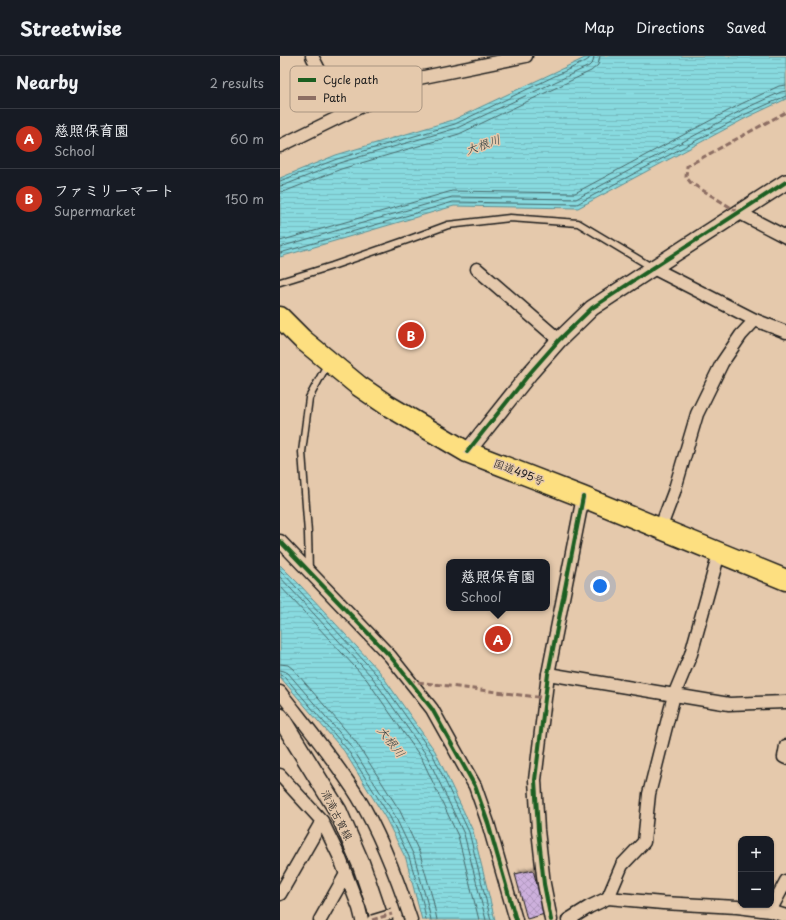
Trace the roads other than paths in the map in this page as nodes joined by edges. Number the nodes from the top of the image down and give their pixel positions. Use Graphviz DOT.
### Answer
graph roads {
  1 [pos="312,56"];
  2 [pos="526,56"];
  3 [pos="317,66"];
  4 [pos="422,77"];
  5 [pos="340,112"];
  6 [pos="348,112"];
  7 [pos="342,115"];
  8 [pos="280,146"];
  9 [pos="786,182"];
  10 [pos="738,212"];
  11 [pos="786,237"];
  12 [pos="653,268"];
  13 [pos="477,269"];
  14 [pos="280,282"];
  15 [pos="280,317"];
  16 [pos="755,320"];
  17 [pos="786,332"];
  18 [pos="559,340"];
  19 [pos="329,362"];
  20 [pos="467,452"];
  21 [pos="584,497"];
  22 [pos="660,528"];
  23 [pos="280,541"];
  24 [pos="719,552"];
  25 [pos="309,572"];
  26 [pos="786,580"];
  27 [pos="548,674"];
  28 [pos="280,692"];
  29 [pos="674,695"];
  30 [pos="786,702"];
  31 [pos="280,717"];
  32 [pos="786,746"];
  33 [pos="786,758"];
  34 [pos="280,776"];
  35 [pos="322,821"];
  36 [pos="346,874"];
  37 [pos="786,881"];
  38 [pos="280,894"];
  39 [pos="608,898"];
  40 [pos="766,914"];
  41 [pos="786,916"];
  42 [pos="386,917"];
  43 [pos="320,920"];
  44 [pos="362,920"];
  45 [pos="372,920"];
  46 [pos="411,920"];
  47 [pos="516,920"];
  48 [pos="551,920"];
  49 [pos="568,920"];
  1 -- 3 [label="street"];
  2 -- 4 [label="street"];
  5 -- 7 [label="street"];
  6 -- 7 [label="street"];
  7 -- 8 [label="street"];
  9 -- 10 [label="street"];
  10 -- 11 [label="street"];
  10 -- 12 [label="street"];
  12 -- 14 [label="lane"];
  12 -- 16 [label="street"];
  12 -- 18 [label="street"];
  13 -- 18 [label="street"];
  15 -- 19 [label="highway, 国道495号"];
  16 -- 17 [label="street"];
  16 -- 22 [label="street"];
  18 -- 20 [label="street"];
  19 -- 20 [label="highway, 国道495号"];
  19 -- 25 [label="lane"];
  20 -- 21 [label="highway, 国道495号"];
  21 -- 22 [label="highway, 国道495号"];
  21 -- 27 [label="street"];
  22 -- 24 [label="highway, 国道495号"];
  23 -- 25 [label="street"];
  24 -- 26 [label="highway, 国道495号"];
  24 -- 29 [label="street"];
  25 -- 47 [label="street"];
  27 -- 29 [label="street"];
  27 -- 48 [label="street"];
  28 -- 46 [label="street"];
  29 -- 30 [label="street"];
  29 -- 39 [label="street"];
  31 -- 42 [label="main road, 清滝古賀線"];
  32 -- 33 [label="street"];
  34 -- 35 [label="street"];
  35 -- 36 [label="street"];
  35 -- 38 [label="street"];
  36 -- 43 [label="street"];
  36 -- 44 [label="street"];
  37 -- 40 [label="street"];
  39 -- 40 [label="street"];
  39 -- 49 [label="street"];
  40 -- 41 [label="street"];
  42 -- 45 [label="street, bridge"];
}
